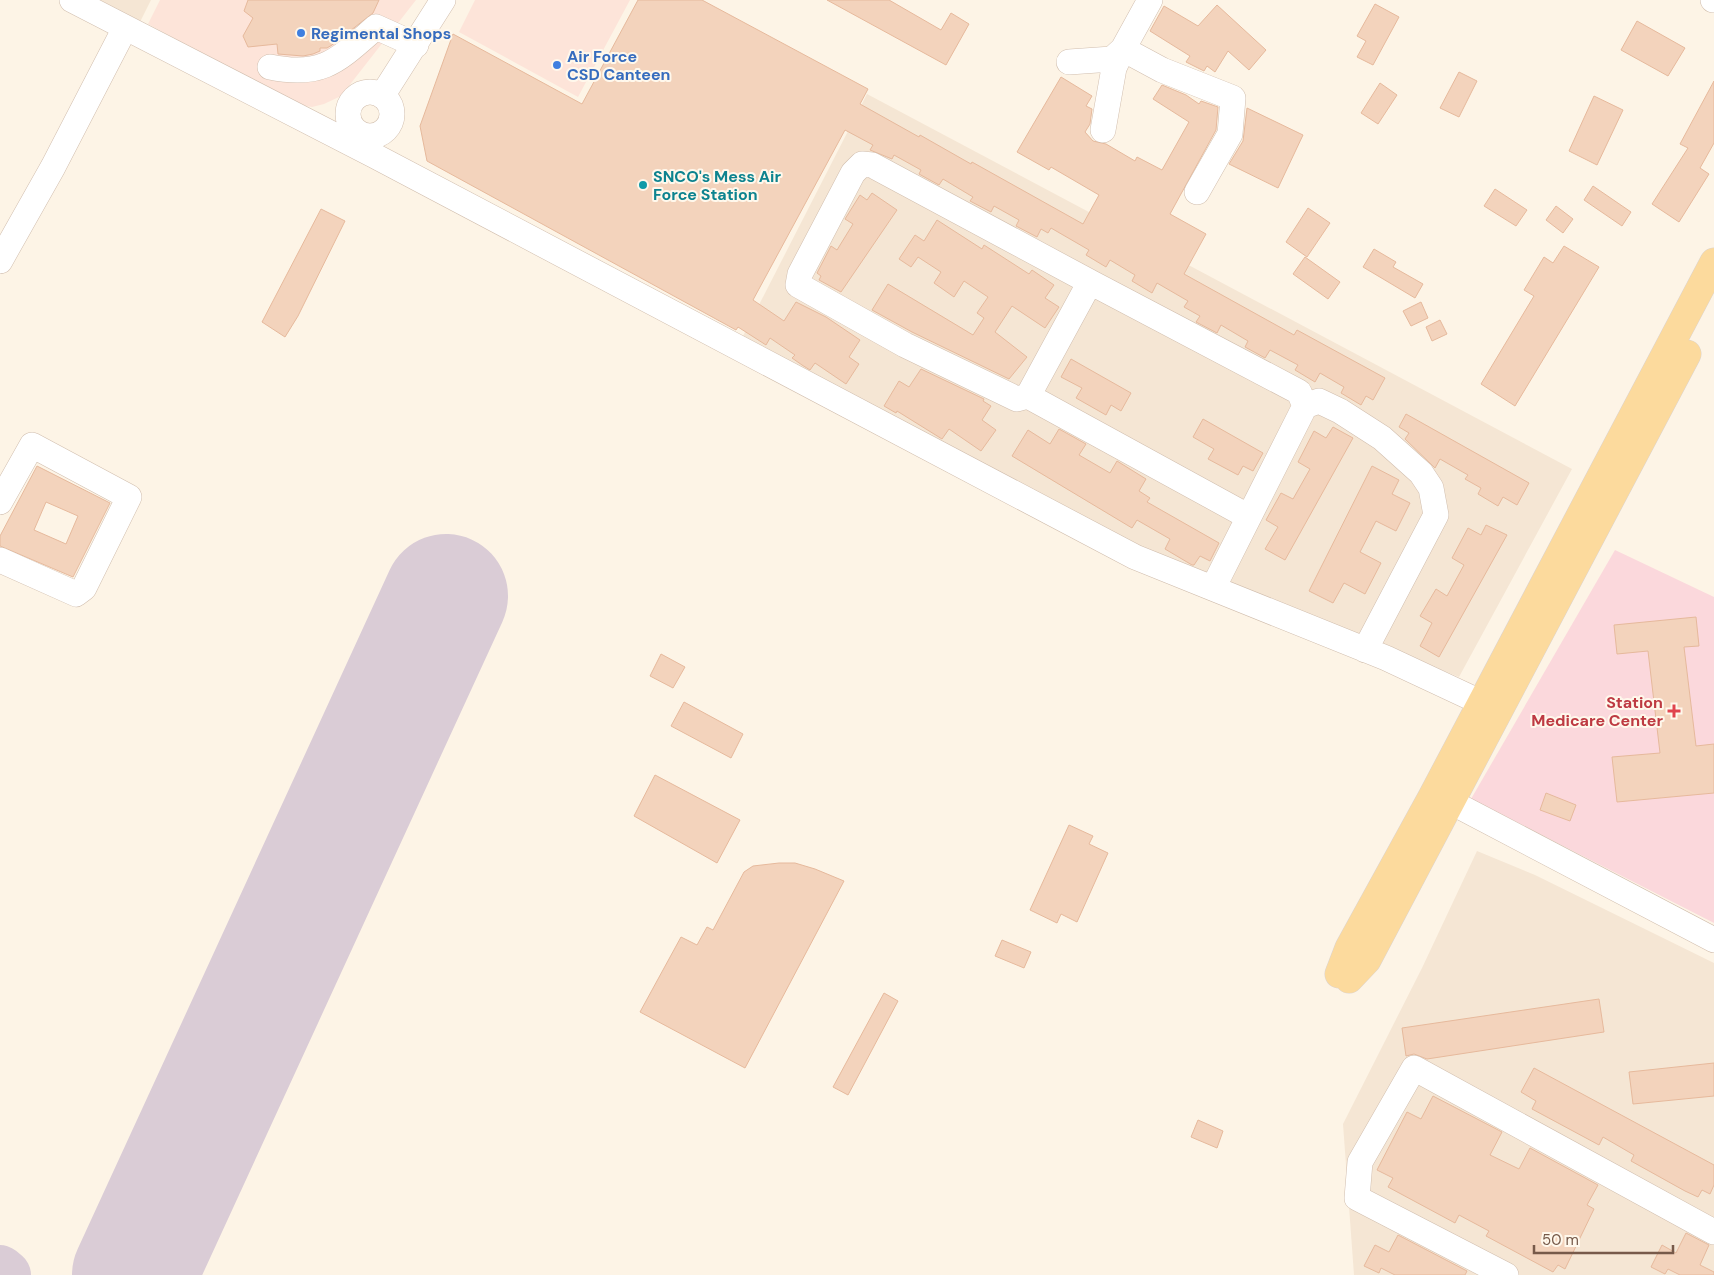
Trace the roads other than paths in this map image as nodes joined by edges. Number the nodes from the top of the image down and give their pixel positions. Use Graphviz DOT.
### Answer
graph roads {
  1 [pos="72,0"];
  2 [pos="443,0"];
  3 [pos="1150,0"];
  4 [pos="125,28"];
  5 [pos="416,45"];
  6 [pos="1123,49"];
  7 [pos="1069,62"];
  8 [pos="270,67"];
  9 [pos="382,96"];
  10 [pos="314,125"];
  11 [pos="354,130"];
  12 [pos="1103,130"];
  13 [pos="382,160"];
  14 [pos="1197,192"];
  15 [pos="0,261"];
  16 [pos="1714,262"];
  17 [pos="1090,282"];
  18 [pos="1714,302"];
  19 [pos="1028,396"];
  20 [pos="1305,406"];
  21 [pos="0,502"];
  22 [pos="1250,517"];
  23 [pos="0,560"];
  24 [pos="1213,588"];
  25 [pos="1365,650"];
  26 [pos="1480,702"];
  27 [pos="1451,802"];
  28 [pos="1714,940"];
  29 [pos="1714,1232"];
  30 [pos="1506,1275"];
  1 -- 4 [label="street"];
  2 -- 5 [label="street"];
  3 -- 6 [label="street"];
  4 -- 10 [label="street"];
  4 -- 15 [label="street"];
  5 -- 8 [label="street"];
  5 -- 9 [label="street"];
  6 -- 7 [label="street"];
  6 -- 12 [label="street"];
  6 -- 14 [label="street"];
  9 -- 11 [label="street"];
  9 -- 11 [label="street"];
  10 -- 11 [label="street"];
  10 -- 13 [label="street"];
  11 -- 13 [label="street"];
  13 -- 24 [label="street"];
  16 -- 26 [label="main road"];
  17 -- 19 [label="street"];
  17 -- 19 [label="street"];
  17 -- 20 [label="street"];
  18 -- 27 [label="main road"];
  19 -- 22 [label="street"];
  20 -- 22 [label="street"];
  20 -- 25 [label="street"];
  21 -- 23 [label="street"];
  22 -- 24 [label="street"];
  24 -- 25 [label="street"];
  25 -- 26 [label="street"];
  26 -- 27 [label="main road"];
  27 -- 28 [label="street"];
  29 -- 30 [label="street"];
}
